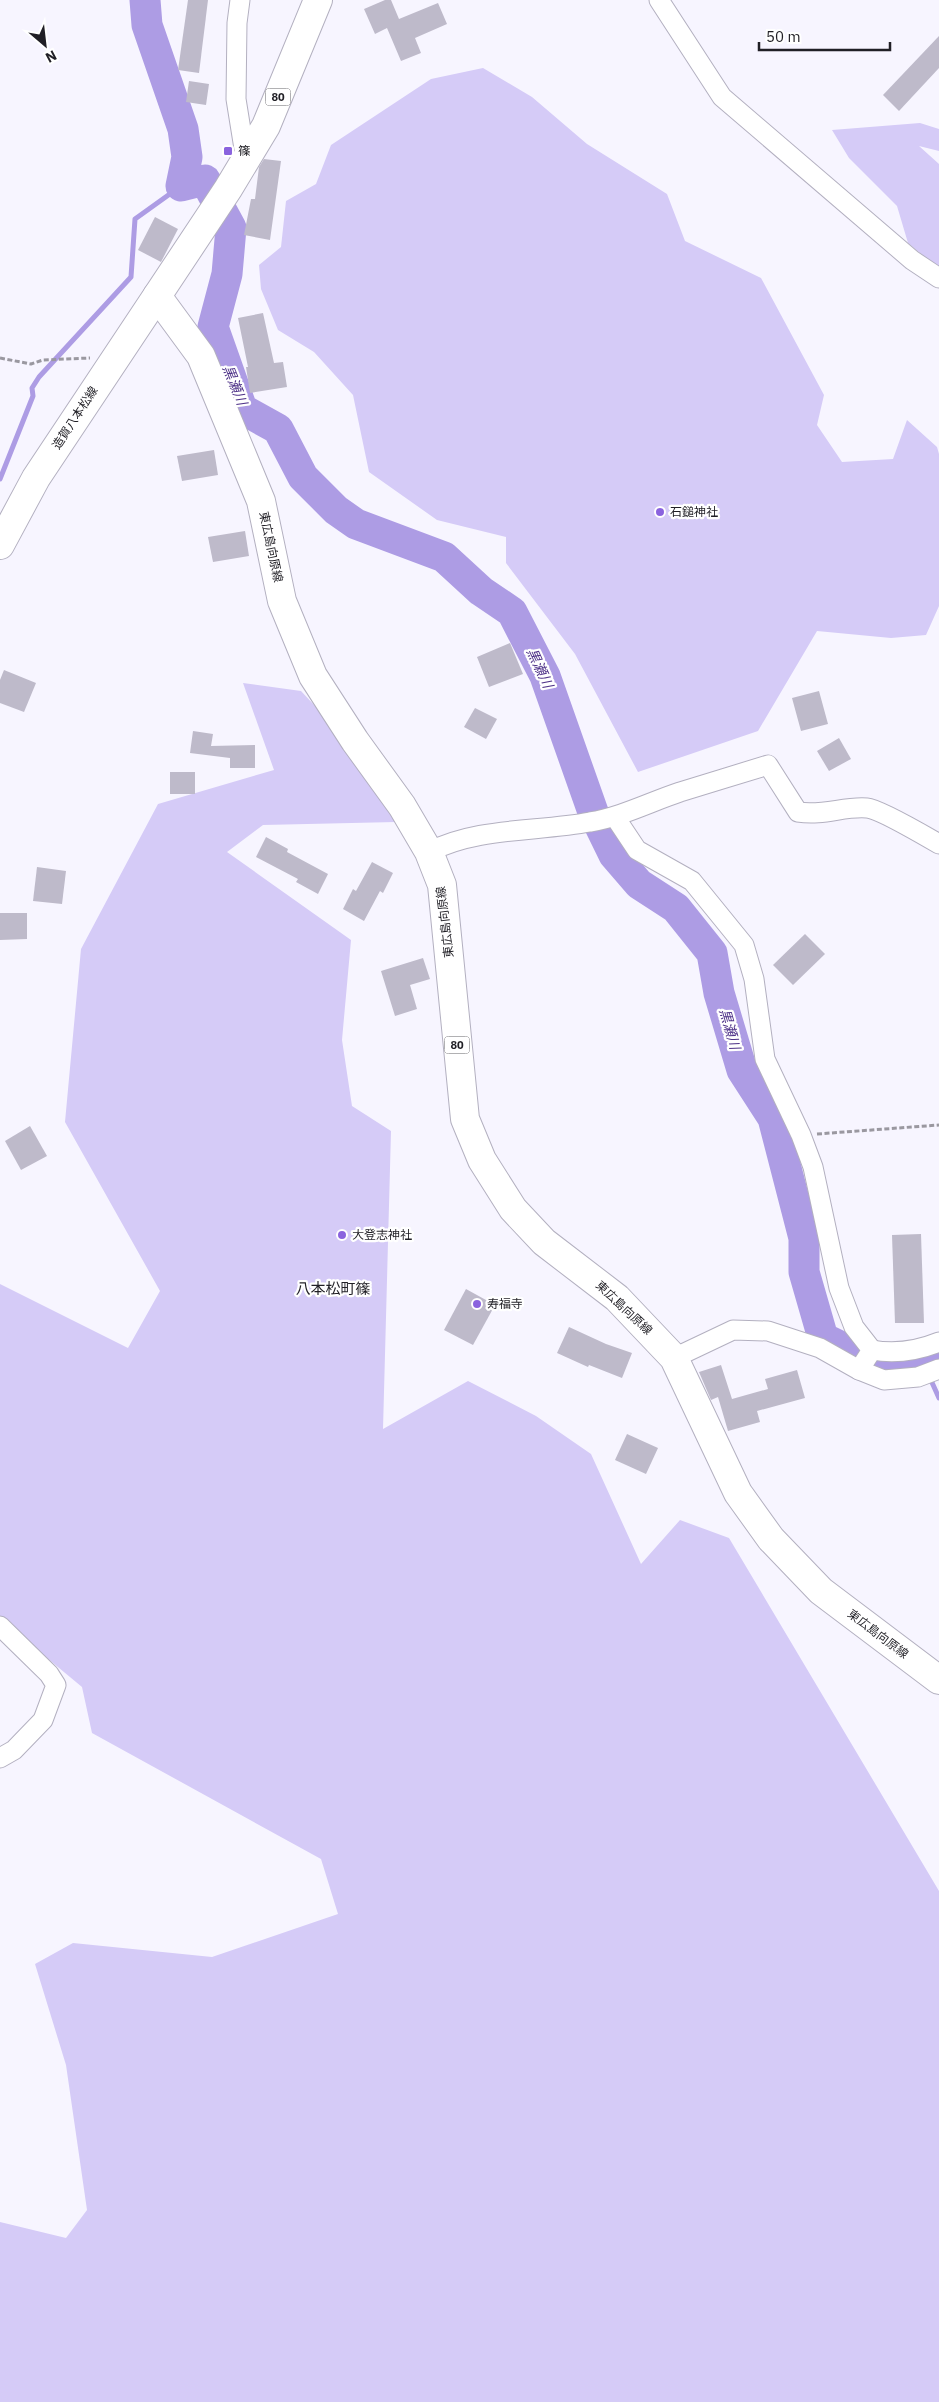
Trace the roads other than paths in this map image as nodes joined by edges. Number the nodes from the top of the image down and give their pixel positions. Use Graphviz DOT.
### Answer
graph roads {
  1 [pos="240,0"];
  2 [pos="318,0"];
  3 [pos="659,0"];
  4 [pos="246,161"];
  5 [pos="939,278"];
  6 [pos="157,296"];
  7 [pos="0,545"];
  8 [pos="603,819"];
  9 [pos="939,844"];
  10 [pos="429,852"];
  11 [pos="939,1342"];
  12 [pos="674,1358"];
  13 [pos="866,1360"];
  14 [pos="939,1369"];
  15 [pos="0,1626"];
  16 [pos="939,1680"];
  17 [pos="0,1758"];
  1 -- 4 [label="street"];
  2 -- 4 [label="main road, 80"];
  3 -- 5 [label="street"];
  4 -- 6 [label="main road, 80"];
  6 -- 7 [label="main road, 造賀八本松線"];
  6 -- 10 [label="main road, 東広島向原線 / 80"];
  8 -- 9 [label="street"];
  8 -- 10 [label="street"];
  8 -- 13 [label="street"];
  10 -- 12 [label="main road, 東広島向原線 / 80"];
  11 -- 13 [label="street"];
  12 -- 13 [label="street"];
  12 -- 16 [label="main road, 東広島向原線 / 80"];
  13 -- 14 [label="street"];
  15 -- 17 [label="street"];
}
